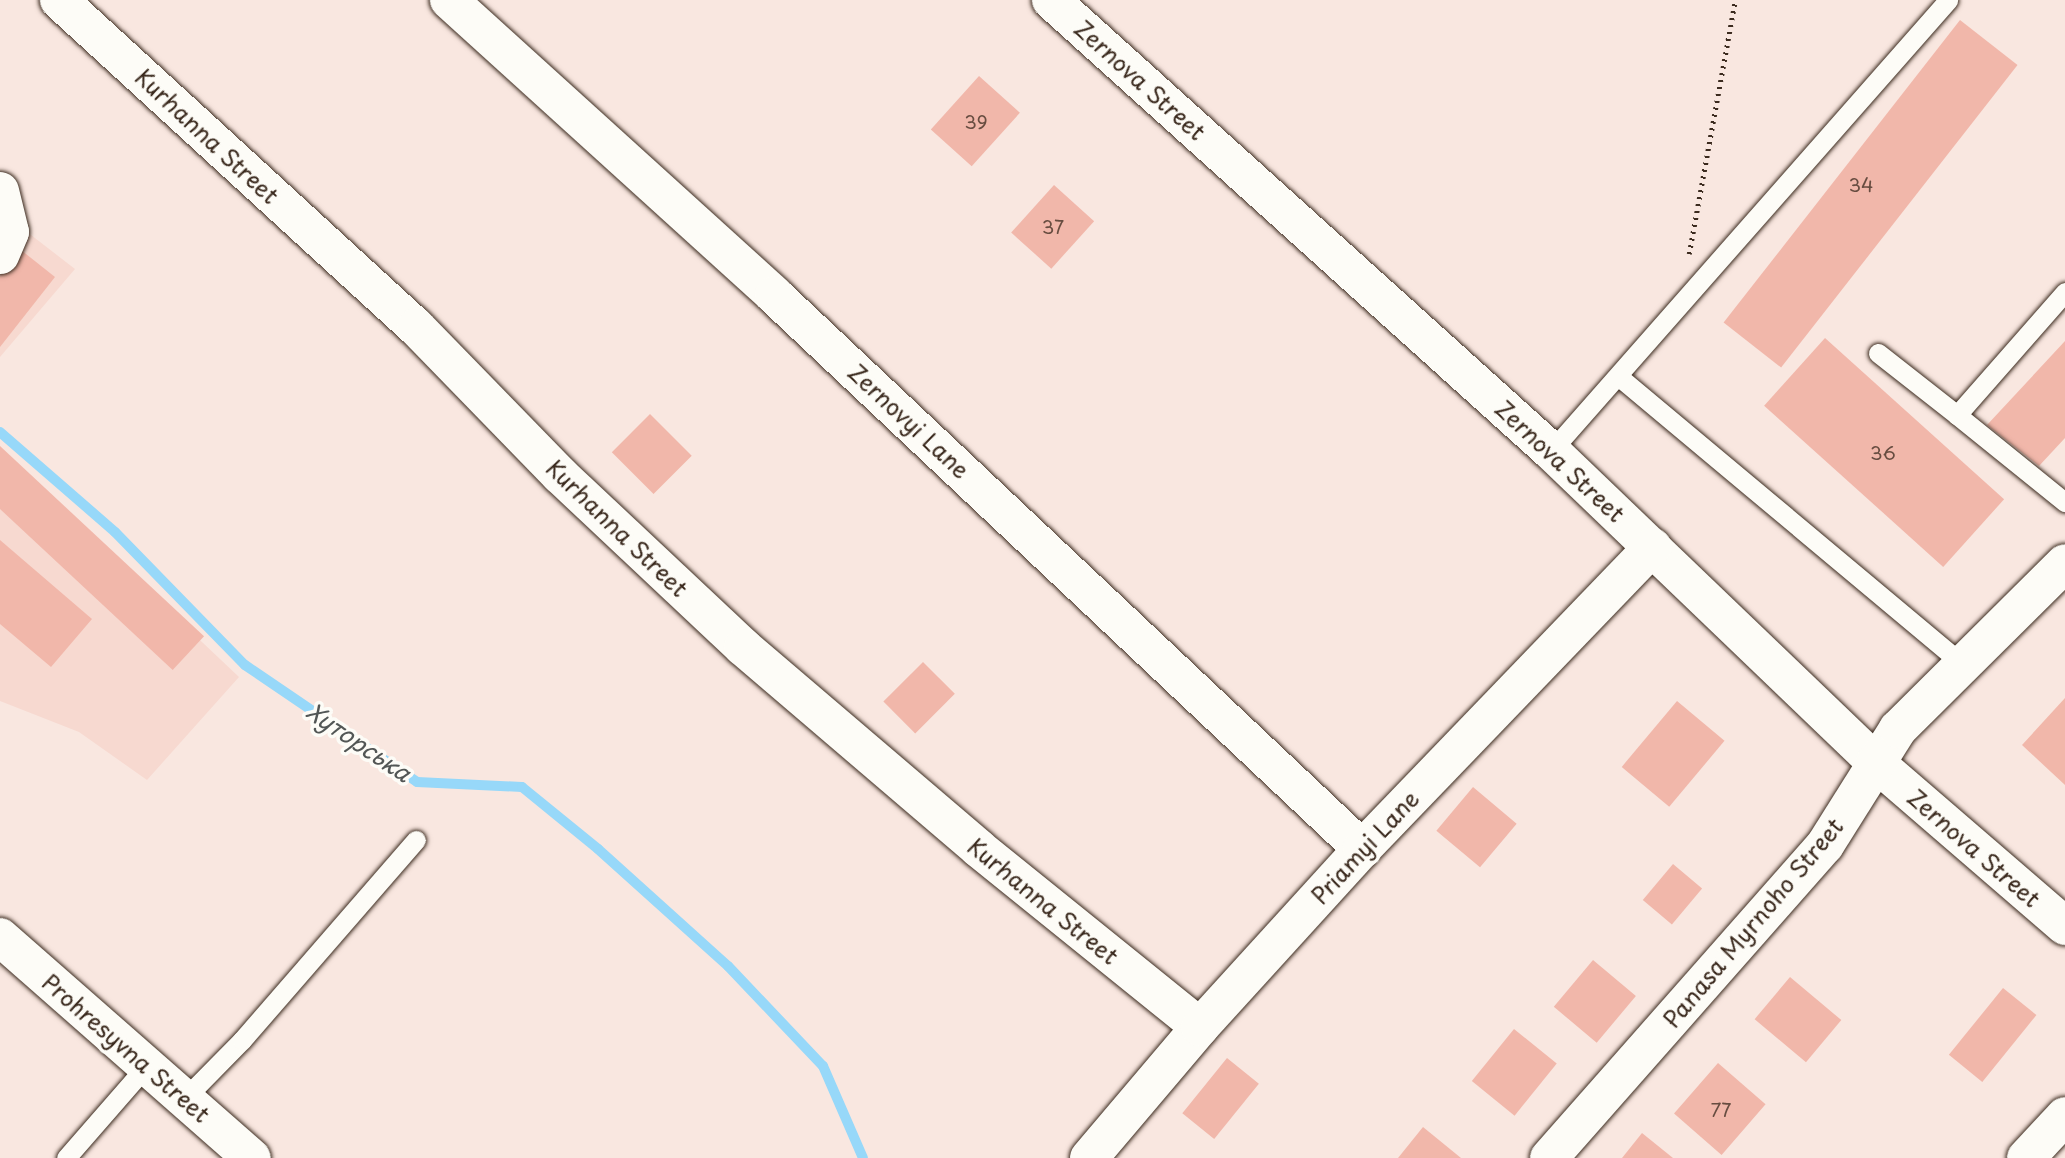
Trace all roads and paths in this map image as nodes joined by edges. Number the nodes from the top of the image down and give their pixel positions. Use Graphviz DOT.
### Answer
graph roads {
  1 [pos="59,0"];
  2 [pos="449,0"];
  3 [pos="1051,0"];
  4 [pos="1735,0"];
  5 [pos="1948,0"];
  6 [pos="0,191"];
  7 [pos="0,255"];
  8 [pos="2065,292"];
  9 [pos="1680,308"];
  10 [pos="1878,353"];
  11 [pos="1619,376"];
  12 [pos="1957,415"];
  13 [pos="1551,451"];
  14 [pos="2065,502"];
  15 [pos="1653,547"];
  16 [pos="2065,563"];
  17 [pos="1965,666"];
  18 [pos="1875,762"];
  19 [pos="416,840"];
  20 [pos="1362,849"];
  21 [pos="2065,926"];
  22 [pos="0,937"];
  23 [pos="1200,1027"];
  24 [pos="146,1065"];
  25 [pos="184,1099"];
  26 [pos="2065,1116"];
  27 [pos="1105,1152"];
  28 [pos="66,1158"];
  29 [pos="252,1158"];
  30 [pos="1549,1158"];
  31 [pos="2026,1158"];
  1 -- 23 [label="street, Kurhanna Street"];
  2 -- 20 [label="street, Zernovyi Lane"];
  3 -- 13 [label="street, Zernova Street"];
  4 -- 9 [label="path"];
  5 -- 9 [label="lane"];
  6 -- 7 [label="street"];
  8 -- 12 [label="lane"];
  9 -- 11 [label="lane"];
  10 -- 12 [label="lane"];
  11 -- 13 [label="lane"];
  11 -- 17 [label="lane"];
  12 -- 14 [label="lane"];
  13 -- 15 [label="street, Zernova Street"];
  15 -- 18 [label="street, Zernova Street"];
  15 -- 20 [label="street, Priamyi Lane"];
  16 -- 17 [label="street, Panasa Myrnoho Street"];
  17 -- 18 [label="street, Panasa Myrnoho Street"];
  18 -- 21 [label="street, Zernova Street"];
  18 -- 30 [label="street, Panasa Myrnoho Street"];
  19 -- 25 [label="lane"];
  20 -- 23 [label="street, Priamyi Lane"];
  22 -- 24 [label="street, Prohresyvna Street"];
  23 -- 27 [label="street, Priamyi Lane"];
  24 -- 25 [label="street, Prohresyvna Street"];
  24 -- 28 [label="lane"];
  25 -- 29 [label="street, Prohresyvna Street"];
  26 -- 31 [label="street"];
}
